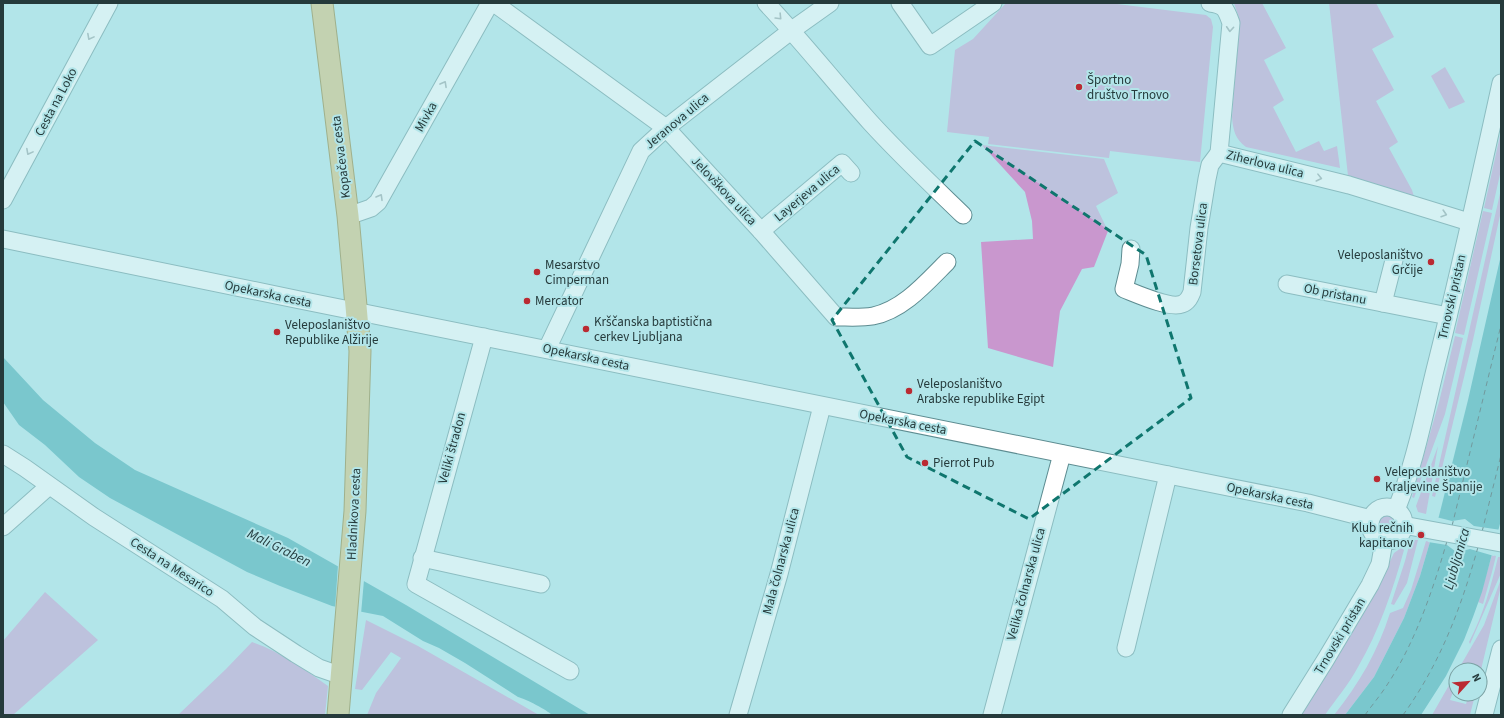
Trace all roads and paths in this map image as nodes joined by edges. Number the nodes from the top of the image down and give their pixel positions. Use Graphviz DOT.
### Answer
graph roads {
  1 [pos="109,3"];
  2 [pos="322,3"];
  3 [pos="490,3"];
  4 [pos="494,3"];
  5 [pos="766,3"];
  6 [pos="830,3"];
  7 [pos="900,3"];
  8 [pos="993,3"];
  9 [pos="1210,3"];
  10 [pos="792,30"];
  11 [pos="1501,83"];
  12 [pos="666,128"];
  13 [pos="1218,153"];
  14 [pos="851,173"];
  15 [pos="3,200"];
  16 [pos="963,215"];
  17 [pos="348,216"];
  18 [pos="1469,222"];
  19 [pos="761,231"];
  20 [pos="3,239"];
  21 [pos="1131,249"];
  22 [pos="1394,260"];
  23 [pos="947,262"];
  24 [pos="1287,284"];
  25 [pos="1384,303"];
  26 [pos="356,312"];
  27 [pos="1448,316"];
  28 [pos="484,337"];
  29 [pos="547,350"];
  30 [pos="822,406"];
  31 [pos="3,454"];
  32 [pos="1062,454"];
  33 [pos="1168,476"];
  34 [pos="48,486"];
  35 [pos="1400,517"];
  36 [pos="1371,519"];
  37 [pos="3,527"];
  38 [pos="1501,543"];
  39 [pos="1383,547"];
  40 [pos="422,558"];
  41 [pos="541,584"];
  42 [pos="1126,648"];
  43 [pos="1501,649"];
  44 [pos="570,671"];
  45 [pos="342,676"];
  46 [pos="338,715"];
  47 [pos="738,715"];
  48 [pos="992,715"];
  49 [pos="1291,715"];
  50 [pos="1484,715"];
  1 -- 15 [label="street, Cesta na Loko, one-way"];
  2 -- 17 [label="main road, Kopačeva cesta"];
  17 -- 3 [label="street, Mivka, one-way"];
  4 -- 12 [label="street, Jelovškova ulica"];
  5 -- 10 [label="street, one-way"];
  6 -- 10 [label="street, Jeranova ulica"];
  7 -- 8 [label="street"];
  9 -- 13 [label="street, Ziherlova ulica, one-way"];
  10 -- 12 [label="street, Jeranova ulica"];
  10 -- 16 [label="street"];
  11 -- 18 [label="street, Trnovski pristan"];
  12 -- 19 [label="street, Jelovškova ulica"];
  12 -- 29 [label="street, Jeranova ulica"];
  13 -- 18 [label="street, Ziherlova ulica, one-way"];
  13 -- 21 [label="street, Borsetova ulica"];
  14 -- 19 [label="street, Layerjeva ulica"];
  17 -- 26 [label="main road, Kopačeva cesta"];
  18 -- 27 [label="street, Trnovski pristan"];
  19 -- 23 [label="street, Jelovškova ulica"];
  20 -- 26 [label="street, Opekarska cesta"];
  22 -- 25 [label="street, Ob pristanu"];
  24 -- 25 [label="street, Ob pristanu"];
  25 -- 27 [label="street, Ob pristanu"];
  26 -- 28 [label="street, Opekarska cesta"];
  26 -- 45 [label="main road, Hladnikova cesta"];
  27 -- 35 [label="street, Trnovski pristan"];
  28 -- 29 [label="street, Opekarska cesta"];
  28 -- 40 [label="street, Veliki štradon"];
  29 -- 30 [label="street, Opekarska cesta"];
  30 -- 32 [label="street, Opekarska cesta"];
  30 -- 47 [label="street, Mala čolnarska ulica"];
  31 -- 34 [label="street, Cesta na Mesarico"];
  32 -- 33 [label="street, Opekarska cesta"];
  32 -- 48 [label="street, Velika čolnarska ulica"];
  33 -- 36 [label="street, Opekarska cesta"];
  33 -- 42 [label="street"];
  34 -- 37 [label="street"];
  34 -- 45 [label="street, Cesta na Mesarico"];
  35 -- 36 [label="street"];
  35 -- 38 [label="street"];
  35 -- 39 [label="street"];
  36 -- 39 [label="street"];
  39 -- 49 [label="street, Trnovski pristan"];
  40 -- 41 [label="street"];
  40 -- 44 [label="street, Veliki štradon"];
  43 -- 50 [label="street"];
  45 -- 46 [label="main road, Hladnikova cesta"];
}
